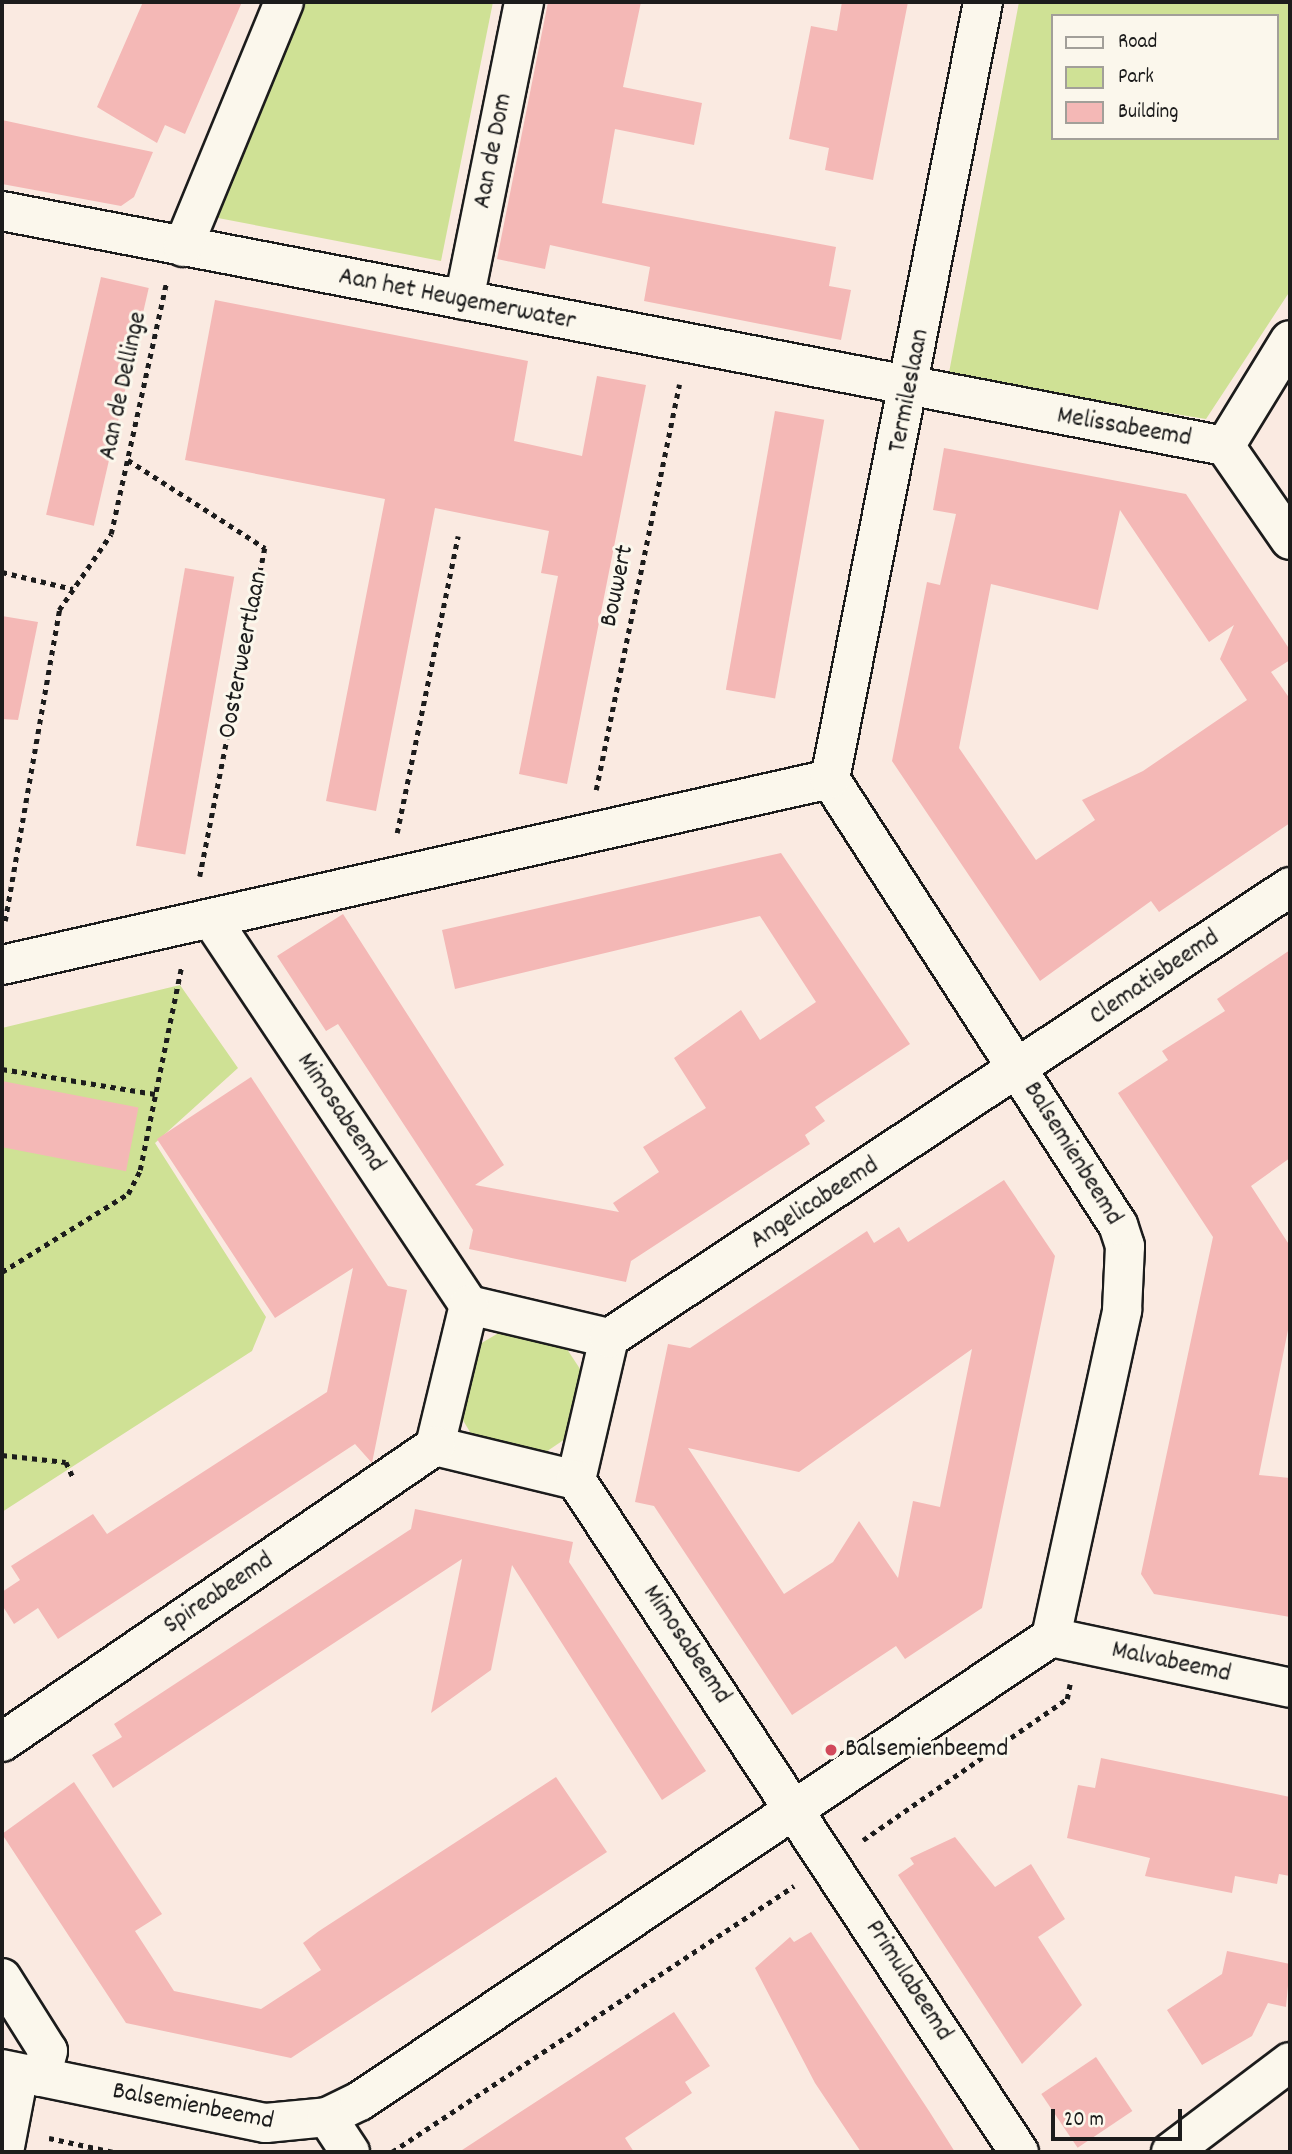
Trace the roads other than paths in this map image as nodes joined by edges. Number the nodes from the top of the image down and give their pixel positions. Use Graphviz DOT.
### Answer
graph roads {
  1 [pos="284,2"];
  2 [pos="524,2"];
  3 [pos="983,2"];
  4 [pos="2,211"];
  5 [pos="178,246"];
  6 [pos="464,300"];
  7 [pos="1290,340"];
  8 [pos="911,389"];
  9 [pos="1225,446"];
  10 [pos="1290,540"];
  11 [pos="830,779"];
  12 [pos="1290,887"];
  13 [pos="201,921"];
  14 [pos="2,965"];
  15 [pos="1020,1070"];
  16 [pos="469,1305"];
  17 [pos="609,1338"];
  18 [pos="435,1446"];
  19 [pos="576,1480"];
  20 [pos="1065,1640"];
  21 [pos="1290,1688"];
  22 [pos="2,1742"];
  23 [pos="797,1810"];
  24 [pos="2,1978"];
  25 [pos="1290,2062"];
  26 [pos="21,2073"];
  27 [pos="327,2117"];
  28 [pos="4,2152"];
  29 [pos="350,2152"];
  30 [pos="1019,2152"];
  31 [pos="1171,2152"];
  1 -- 5 [label="street"];
  2 -- 6 [label="street, Aan de Dom"];
  3 -- 8 [label="street, Termileslaan"];
  4 -- 5 [label="street, Aan het Heugemerwater"];
  5 -- 6 [label="street, Aan het Heugemerwater"];
  6 -- 8 [label="street, Aan het Heugemerwater"];
  7 -- 9 [label="street"];
  8 -- 9 [label="street, Melissabeemd"];
  8 -- 11 [label="street, Termileslaan"];
  9 -- 10 [label="street, Melissabeemd"];
  11 -- 13 [label="street"];
  11 -- 15 [label="street, Balsemienbeemd"];
  12 -- 15 [label="street, Clematisbeemd"];
  13 -- 14 [label="street"];
  13 -- 16 [label="street, Mimosabeemd"];
  15 -- 17 [label="street, Angelicabeemd"];
  15 -- 20 [label="street, Balsemienbeemd"];
  16 -- 17 [label="street"];
  16 -- 18 [label="street"];
  17 -- 19 [label="street"];
  18 -- 19 [label="street"];
  18 -- 22 [label="street, Spireabeemd"];
  19 -- 23 [label="street, Mimosabeemd"];
  20 -- 21 [label="street, Malvabeemd"];
  20 -- 23 [label="street, Balsemienbeemd"];
  23 -- 27 [label="street, Balsemienbeemd"];
  23 -- 30 [label="street, Primulabeemd"];
  24 -- 26 [label="street"];
  25 -- 31 [label="street"];
  26 -- 27 [label="street, Balsemienbeemd"];
  26 -- 28 [label="street"];
  27 -- 29 [label="street"];
}
